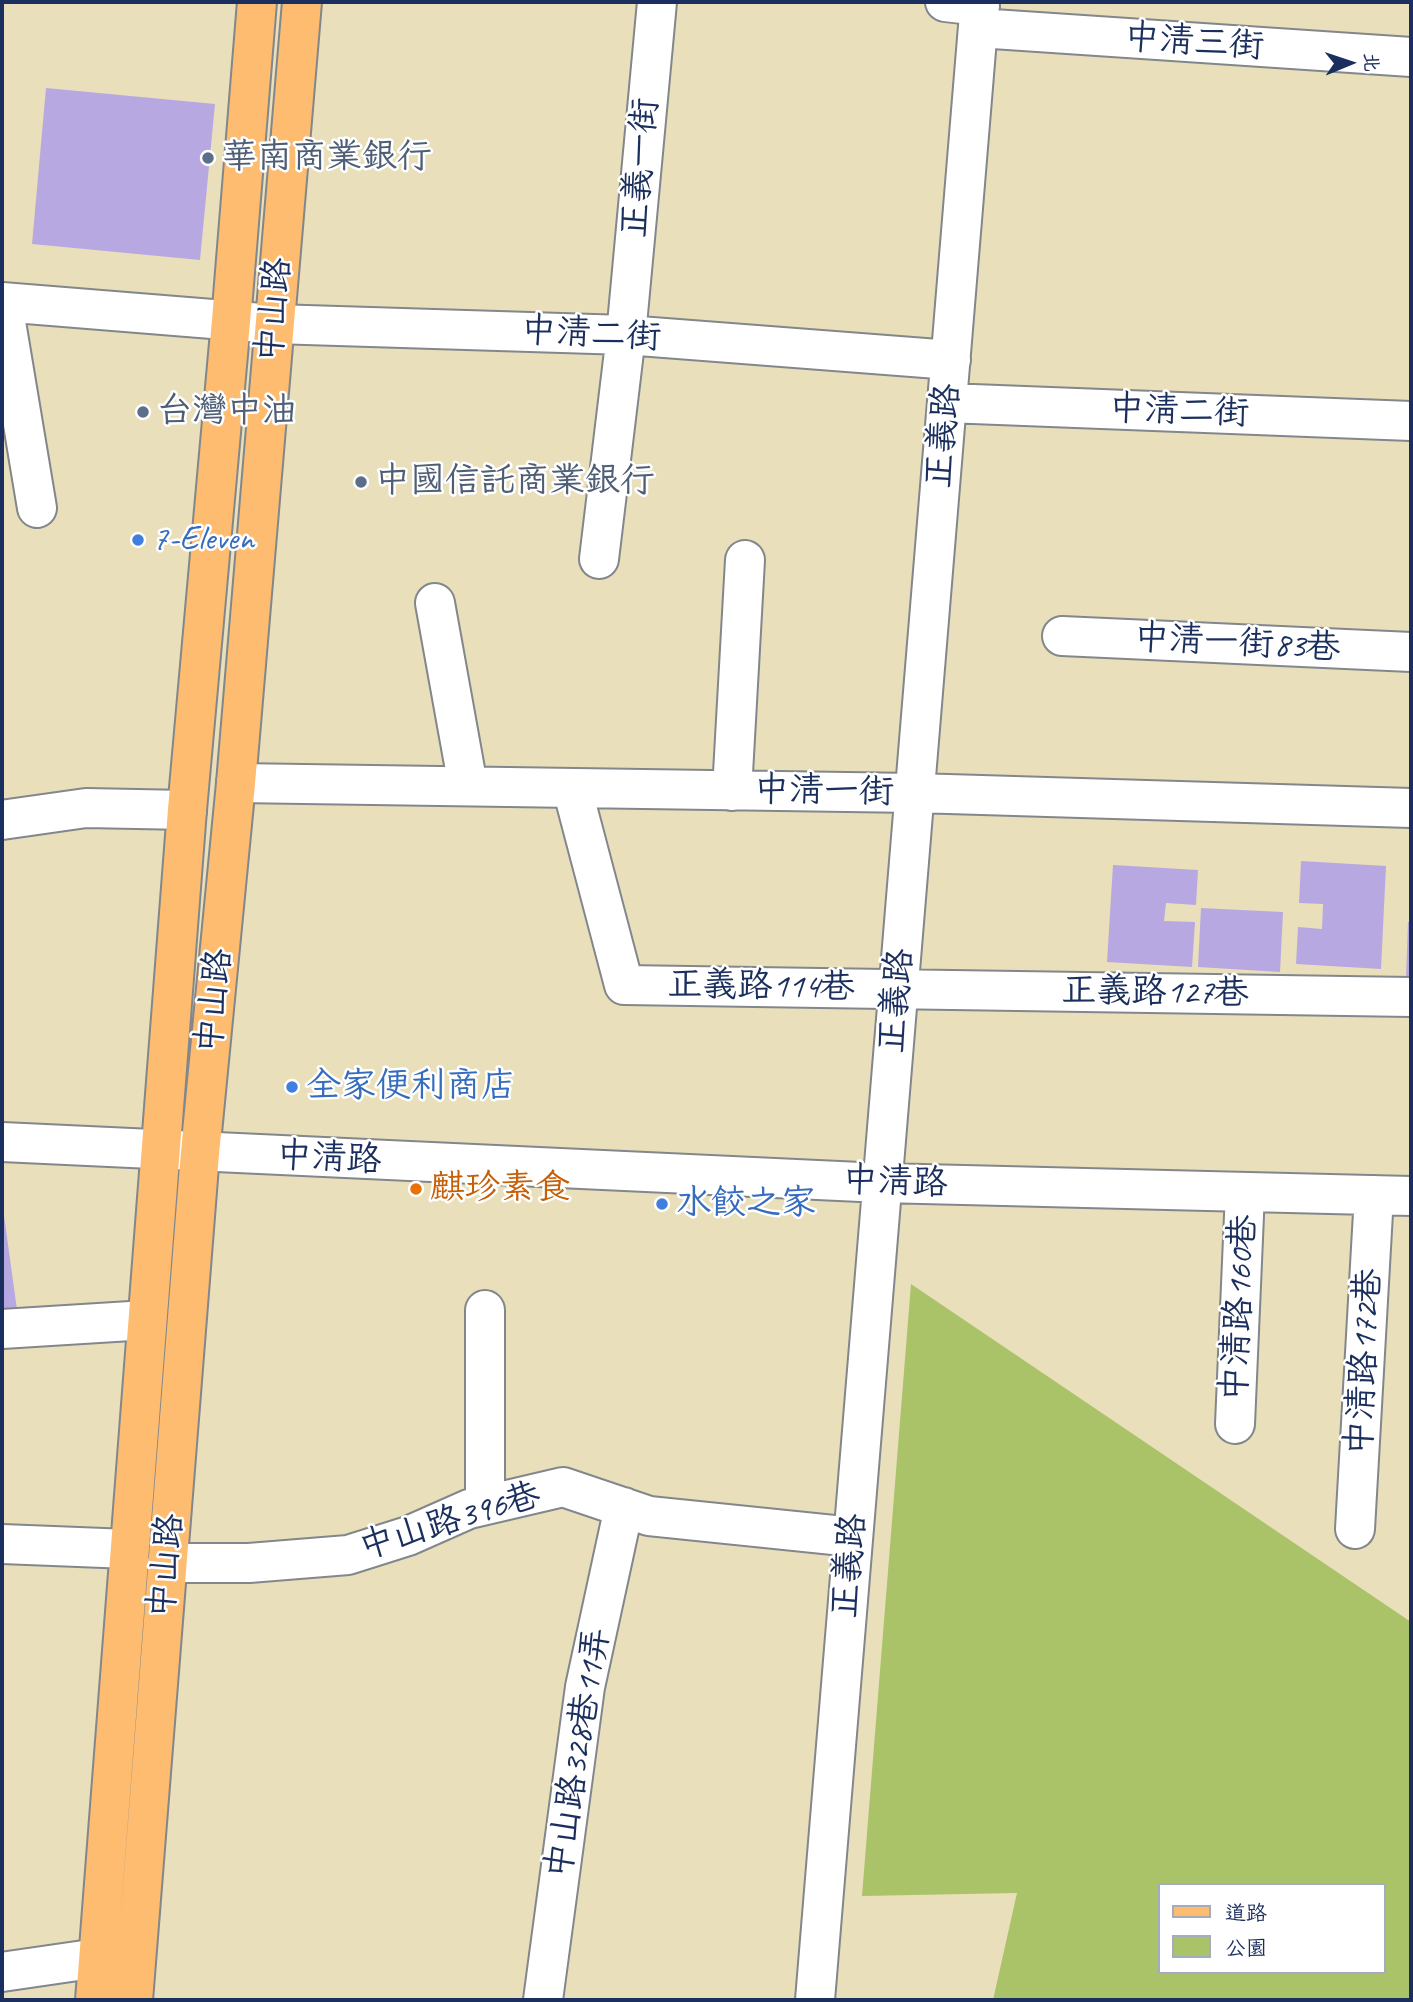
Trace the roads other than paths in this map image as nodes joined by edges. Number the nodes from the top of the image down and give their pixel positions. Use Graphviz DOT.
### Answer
graph roads {
  1 [pos="257,2"];
  2 [pos="302,2"];
  3 [pos="657,2"];
  4 [pos="971,9"];
  5 [pos="1411,57"];
  6 [pos="2,302"];
  7 [pos="231,321"];
  8 [pos="274,324"];
  9 [pos="2,325"];
  10 [pos="626,335"];
  11 [pos="951,360"];
  12 [pos="947,403"];
  13 [pos="1411,421"];
  14 [pos="37,509"];
  15 [pos="599,559"];
  16 [pos="745,560"];
  17 [pos="435,603"];
  18 [pos="1062,636"];
  19 [pos="1411,652"];
  20 [pos="236,783"];
  21 [pos="468,786"];
  22 [pos="572,788"];
  23 [pos="732,790"];
  24 [pos="915,793"];
  25 [pos="1411,808"];
  26 [pos="187,810"];
  27 [pos="2,820"];
  28 [pos="898,988"];
  29 [pos="1411,997"];
  30 [pos="2,1142"];
  31 [pos="162,1150"];
  32 [pos="200,1153"];
  33 [pos="882,1183"];
  34 [pos="1245,1192"];
  35 [pos="1393,1196"];
  36 [pos="485,1310"];
  37 [pos="147,1320"];
  38 [pos="2,1329"];
  39 [pos="1235,1424"];
  40 [pos="485,1505"];
  41 [pos="624,1507"];
  42 [pos="1355,1529"];
  43 [pos="853,1536"];
  44 [pos="2,1544"];
  45 [pos="128,1549"];
  46 [pos="167,1563"];
  47 [pos="98,1958"];
  48 [pos="2,1972"];
  49 [pos="94,2000"];
  50 [pos="133,2000"];
  51 [pos="543,2000"];
  52 [pos="815,2000"];
  1 -- 7 [label="main road, 中山路"];
  2 -- 8 [label="main road, 中山路"];
  3 -- 10 [label="street, 正義一街"];
  4 -- 5 [label="street, 中清三街"];
  4 -- 11 [label="street, 正義路"];
  6 -- 7 [label="street, 中清二街"];
  7 -- 8 [label="street, 中清二街"];
  7 -- 26 [label="main road, 中山路"];
  8 -- 10 [label="street, 中清二街"];
  8 -- 20 [label="main road, 中山路"];
  9 -- 14 [label="street"];
  10 -- 11 [label="street, 中清二街"];
  10 -- 15 [label="street, 正義一街"];
  11 -- 12 [label="street, 正義路"];
  12 -- 13 [label="street, 中清二街"];
  12 -- 24 [label="street, 正義路"];
  16 -- 23 [label="street"];
  17 -- 21 [label="street"];
  18 -- 19 [label="street, 中清一街83巷"];
  20 -- 21 [label="street, 中清一街"];
  20 -- 32 [label="main road, 中山路"];
  21 -- 22 [label="street, 中清一街"];
  22 -- 23 [label="street, 中清一街"];
  22 -- 28 [label="street, 正義路114巷"];
  23 -- 24 [label="street, 中清一街"];
  24 -- 25 [label="street, 中清一街"];
  24 -- 28 [label="street, 正義路"];
  26 -- 27 [label="street"];
  26 -- 31 [label="main road, 中山路"];
  28 -- 29 [label="street, 正義路127巷"];
  28 -- 33 [label="street, 正義路"];
  30 -- 31 [label="street, 中清路"];
  31 -- 32 [label="street, 中清路"];
  31 -- 37 [label="main road, 中山路"];
  32 -- 33 [label="street, 中清路"];
  32 -- 46 [label="main road, 中山路"];
  33 -- 34 [label="street, 中清路"];
  33 -- 43 [label="street, 正義路"];
  34 -- 35 [label="street, 中清路"];
  34 -- 39 [label="street, 中清路160巷"];
  35 -- 42 [label="street, 中清路172巷"];
  36 -- 40 [label="street"];
  37 -- 38 [label="street"];
  37 -- 45 [label="main road, 中山路"];
  40 -- 41 [label="street, 中山路396巷"];
  40 -- 46 [label="street, 中山路396巷"];
  41 -- 43 [label="street, 中山路396巷"];
  41 -- 51 [label="street, 中山路328巷11弄"];
  43 -- 52 [label="street, 正義路"];
  44 -- 45 [label="street"];
  45 -- 47 [label="main road, 中山路"];
  46 -- 50 [label="main road, 中山路"];
  47 -- 48 [label="street"];
  47 -- 49 [label="main road, 中山路"];
}
